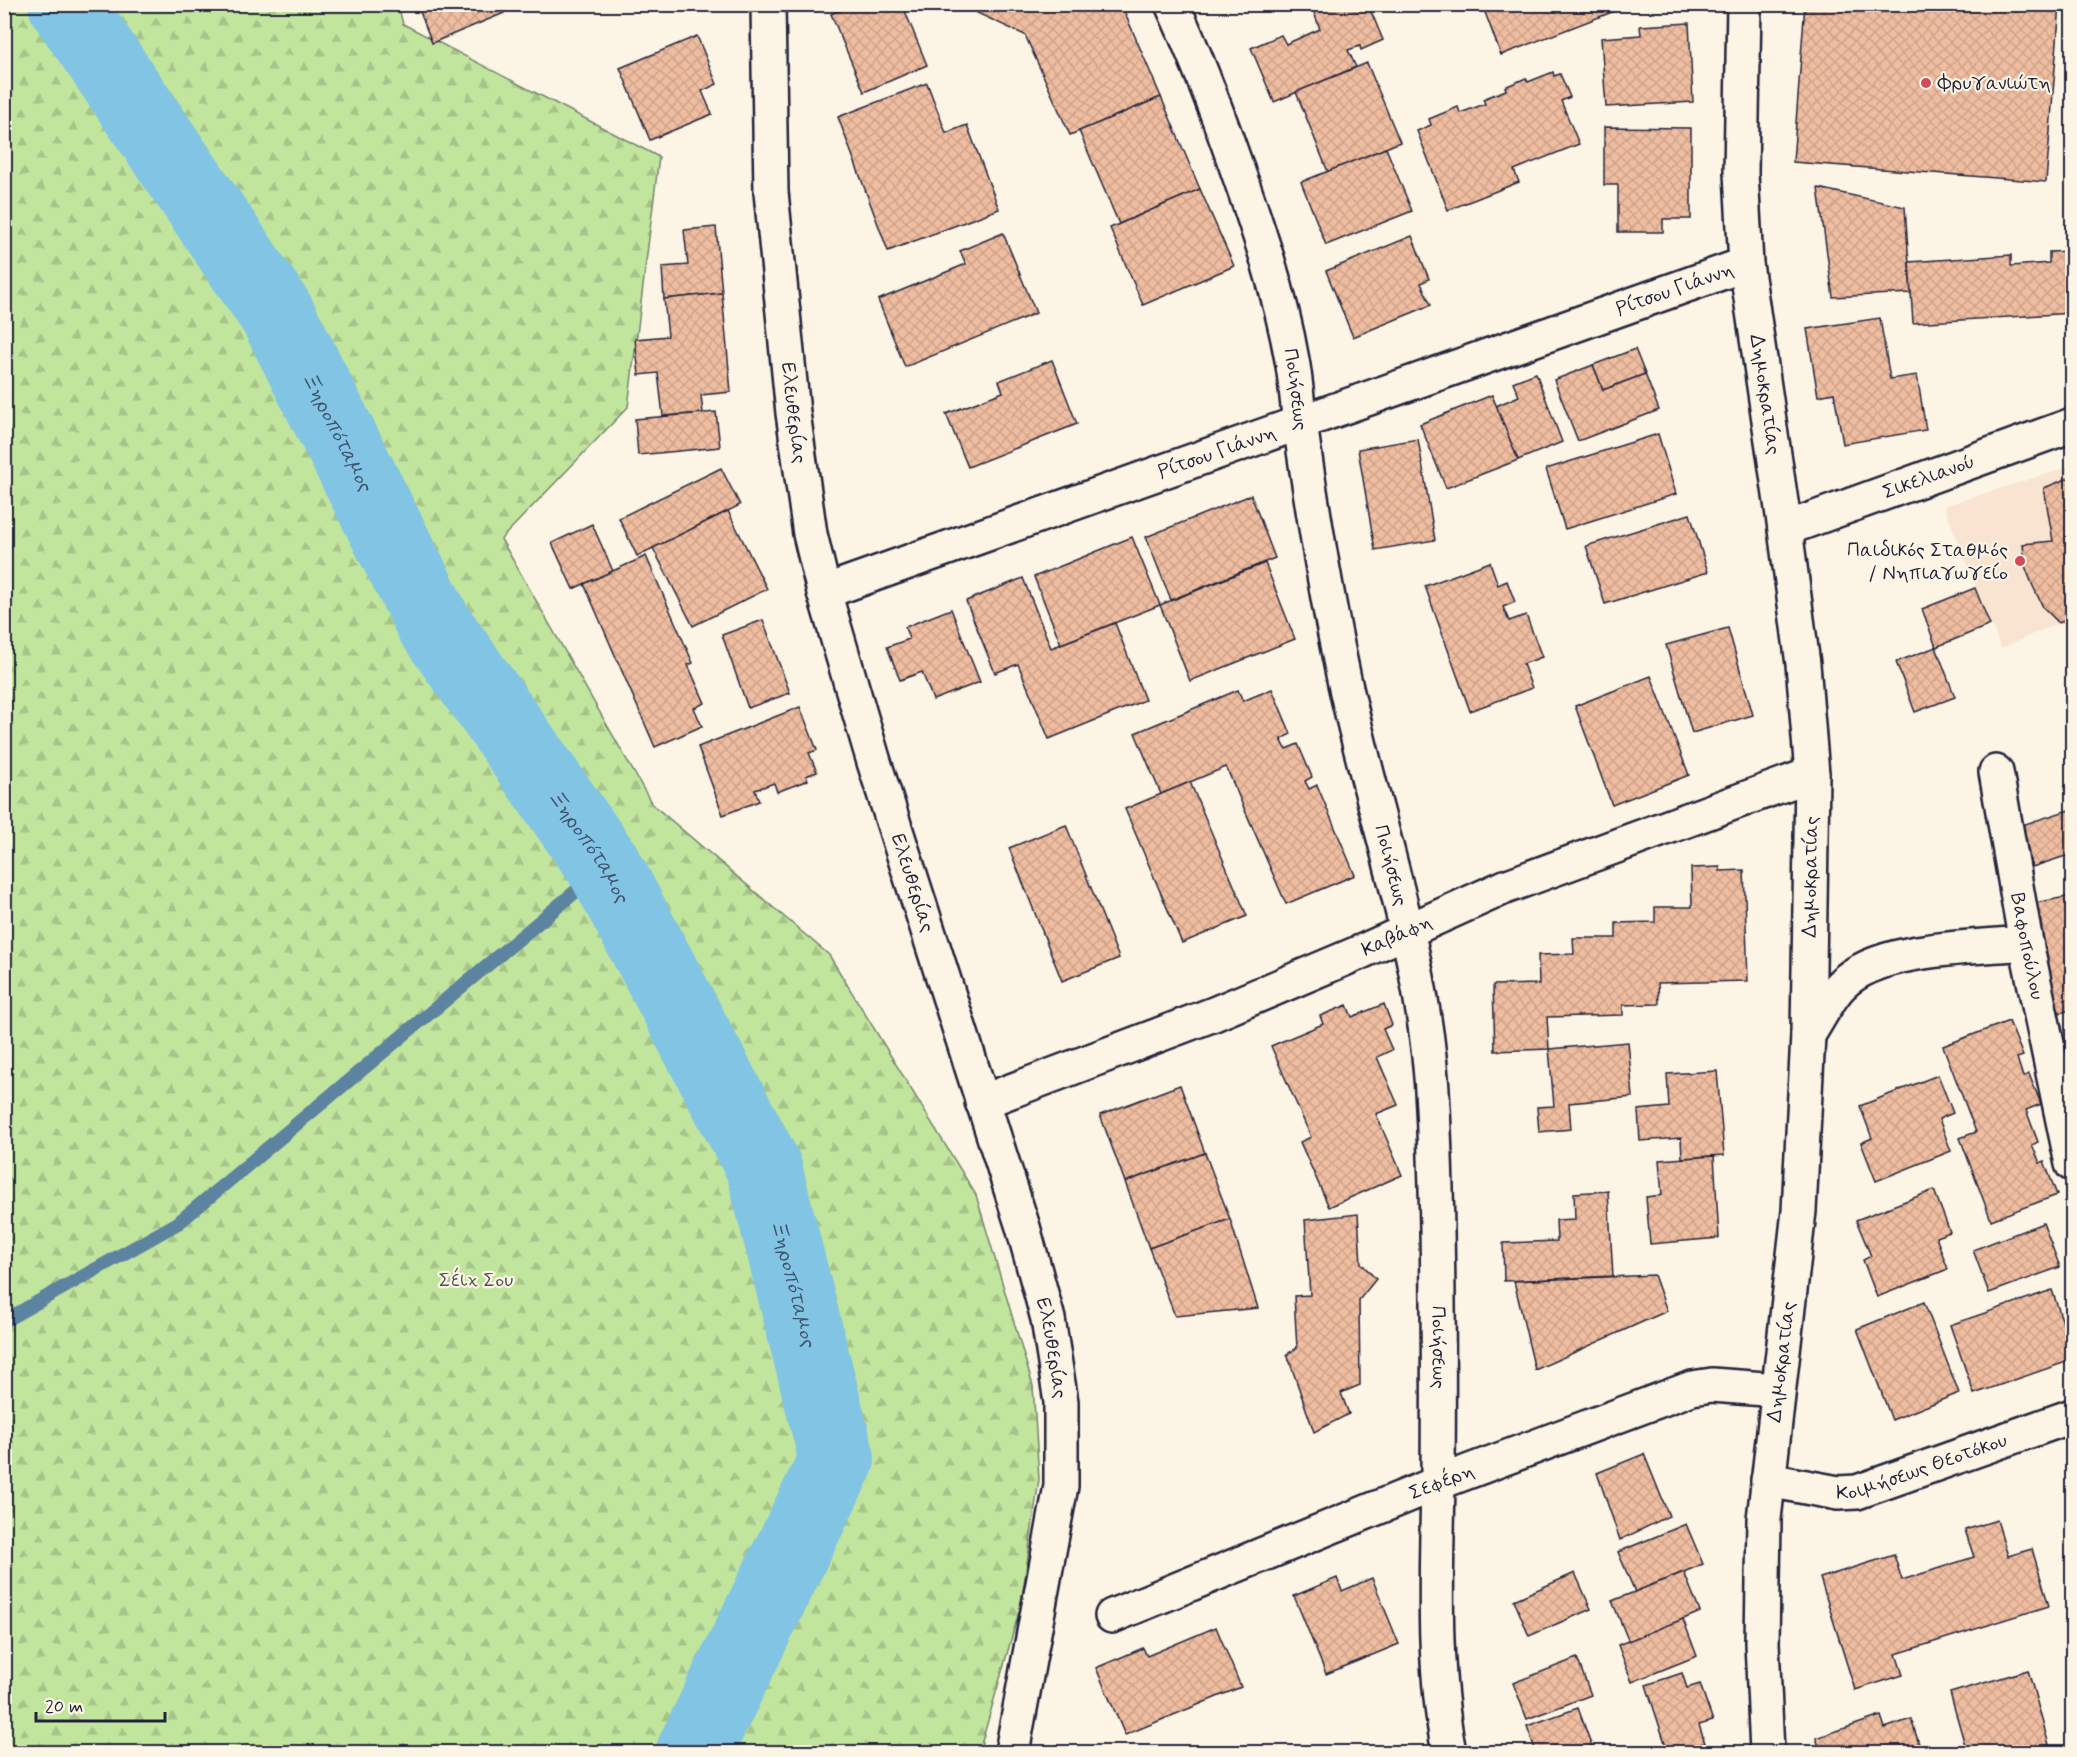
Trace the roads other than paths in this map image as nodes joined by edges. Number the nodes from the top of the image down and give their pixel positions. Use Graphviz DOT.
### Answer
graph roads {
  1 [pos="768,4"];
  2 [pos="1172,4"];
  3 [pos="1744,4"];
  4 [pos="1746,264"];
  5 [pos="1300,422"];
  6 [pos="2073,424"];
  7 [pos="1785,530"];
  8 [pos="824,592"];
  9 [pos="1996,772"];
  10 [pos="1812,774"];
  11 [pos="1407,930"];
  12 [pos="2026,943"];
  13 [pos="1808,1035"];
  14 [pos="982,1102"];
  15 [pos="2068,1119"];
  16 [pos="2073,1164"];
  17 [pos="1778,1390"];
  18 [pos="2073,1416"];
  19 [pos="1768,1480"];
  20 [pos="1438,1484"];
  21 [pos="1112,1616"];
  22 [pos="1012,1752"];
  23 [pos="1449,1752"];
  24 [pos="1767,1752"];
  1 -- 8 [label="street, Ελευθερίας"];
  2 -- 5 [label="street, Ποιήσεως"];
  3 -- 4 [label="street, Δημοκρατίας"];
  4 -- 5 [label="street, Ρίτσου Γιάννη"];
  4 -- 7 [label="street, Δημοκρατίας"];
  5 -- 8 [label="street, Ρίτσου Γιάννη"];
  5 -- 11 [label="street, Ποιήσεως"];
  6 -- 7 [label="street, Σικελιανού"];
  7 -- 10 [label="street, Δημοκρατίας"];
  8 -- 14 [label="street, Ελευθερίας"];
  9 -- 12 [label="street, Βαφοπούλου"];
  10 -- 11 [label="street, Καβάφη"];
  10 -- 13 [label="street, Δημοκρατίας"];
  11 -- 14 [label="street, Καβάφη"];
  11 -- 20 [label="street, Ποιήσεως"];
  12 -- 13 [label="street"];
  12 -- 15 [label="street, Βαφοπούλου"];
  13 -- 17 [label="street, Δημοκρατίας"];
  14 -- 22 [label="street, Ελευθερίας"];
  15 -- 16 [label="street, Βαφοπούλου"];
  17 -- 19 [label="street, Δημοκρατίας"];
  17 -- 20 [label="street, Σεφέρη"];
  18 -- 19 [label="street, Κοιμήσεως Θεοτόκου"];
  19 -- 24 [label="street, Δημοκρατίας"];
  20 -- 21 [label="street, Σεφέρη"];
  20 -- 23 [label="street, Ποιήσεως"];
}
